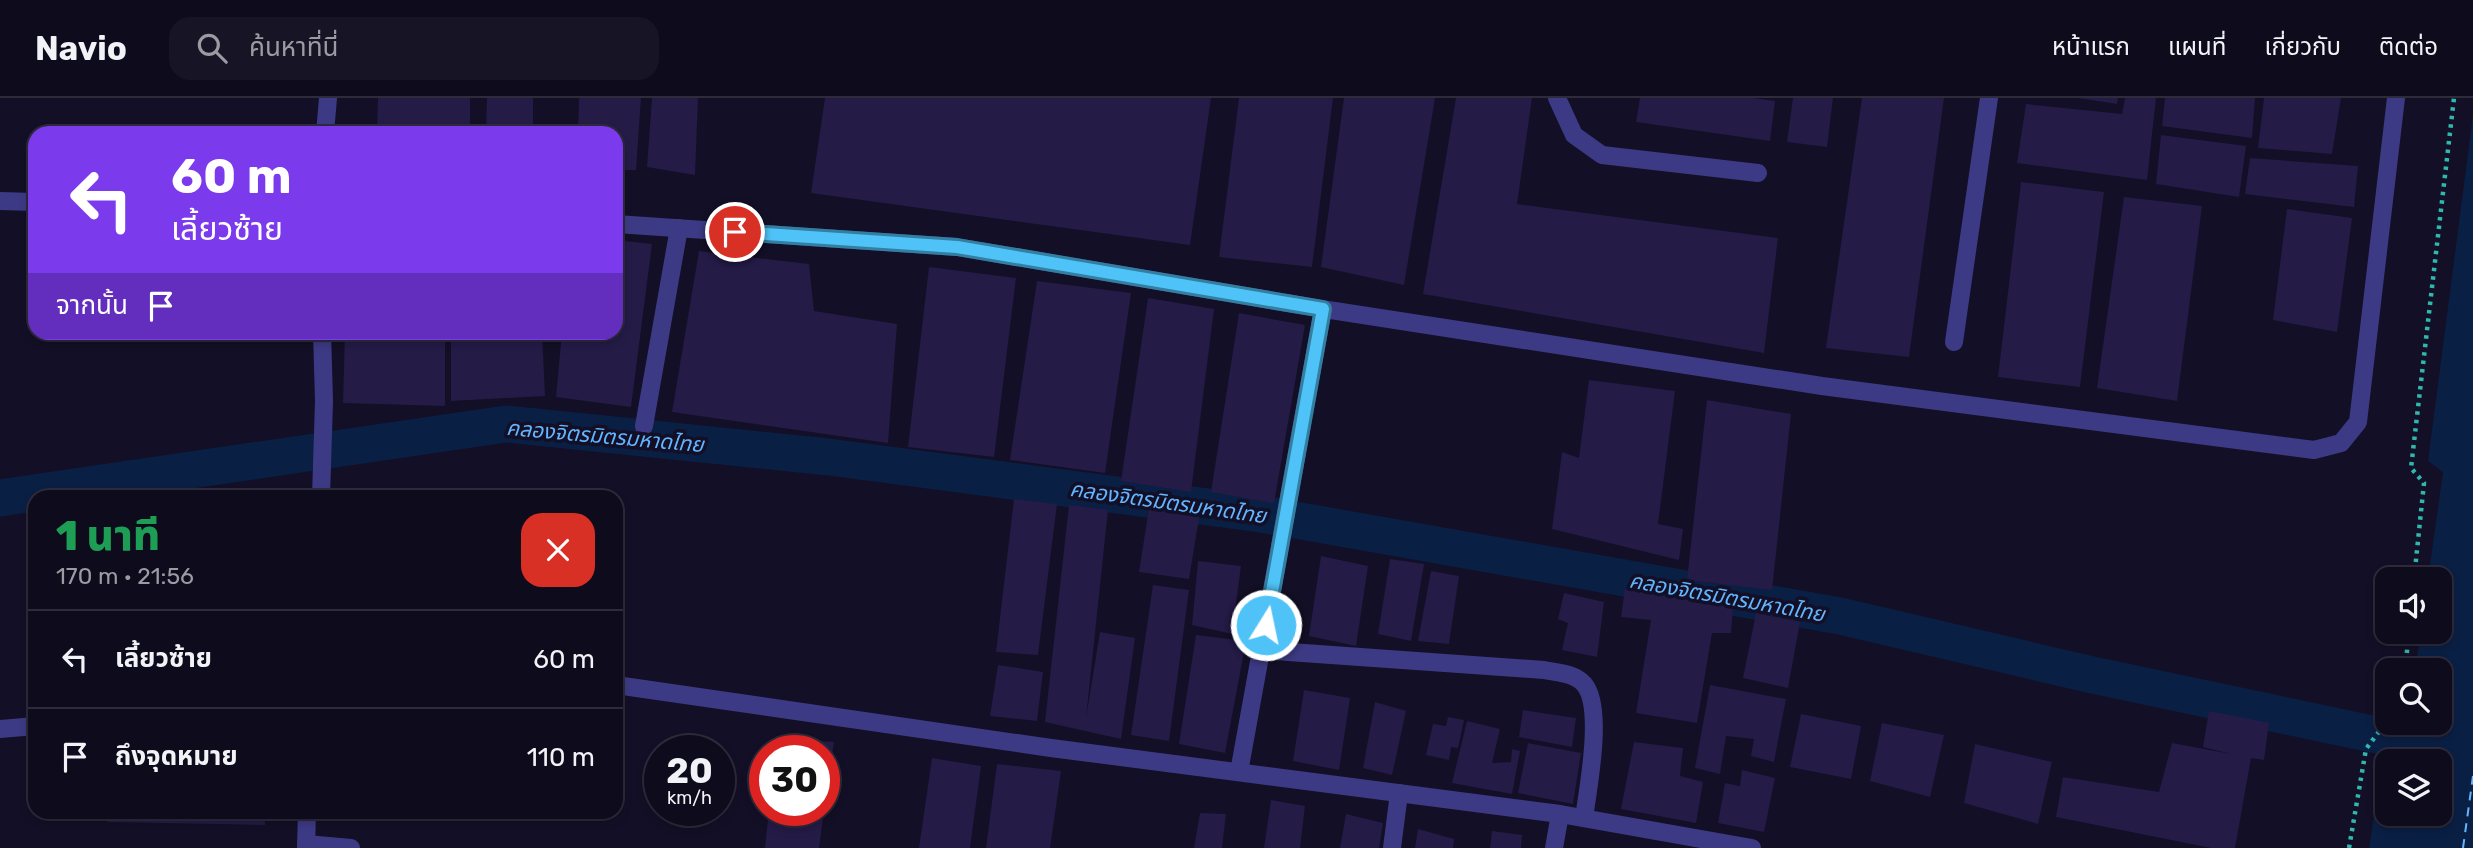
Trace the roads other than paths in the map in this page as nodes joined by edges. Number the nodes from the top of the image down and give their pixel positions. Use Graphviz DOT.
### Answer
graph roads {
  1 [pos="328,98"];
  2 [pos="1556,98"];
  3 [pos="1989,98"];
  4 [pos="2396,98"];
  5 [pos="326,126"];
  6 [pos="1758,173"];
  7 [pos="0,201"];
  8 [pos="28,202"];
  9 [pos="623,225"];
  10 [pos="679,229"];
  11 [pos="1323,309"];
  12 [pos="322,340"];
  13 [pos="1954,342"];
  14 [pos="644,426"];
  15 [pos="321,490"];
  16 [pos="1261,650"];
  17 [pos="623,686"];
  18 [pos="28,727"];
  19 [pos="0,729"];
  20 [pos="1239,772"];
  21 [pos="1399,793"];
  22 [pos="1560,814"];
  23 [pos="1584,818"];
  24 [pos="307,819"];
  25 [pos="306,846"];
  26 [pos="351,848"];
  27 [pos="1392,848"];
  28 [pos="1554,848"];
  29 [pos="1752,848"];
  1 -- 5 [label="street"];
  2 -- 6 [label="street"];
  3 -- 13 [label="street"];
  4 -- 11 [label="street"];
  7 -- 8 [label="street"];
  9 -- 10 [label="street"];
  10 -- 11 [label="street"];
  10 -- 14 [label="street"];
  11 -- 16 [label="street"];
  12 -- 15 [label="street"];
  16 -- 20 [label="street"];
  16 -- 23 [label="street"];
  17 -- 20 [label="street"];
  18 -- 19 [label="street"];
  20 -- 21 [label="street"];
  21 -- 22 [label="street"];
  21 -- 27 [label="street"];
  22 -- 23 [label="street"];
  22 -- 28 [label="street"];
  23 -- 29 [label="street"];
  24 -- 25 [label="street"];
  25 -- 26 [label="street"];
}
